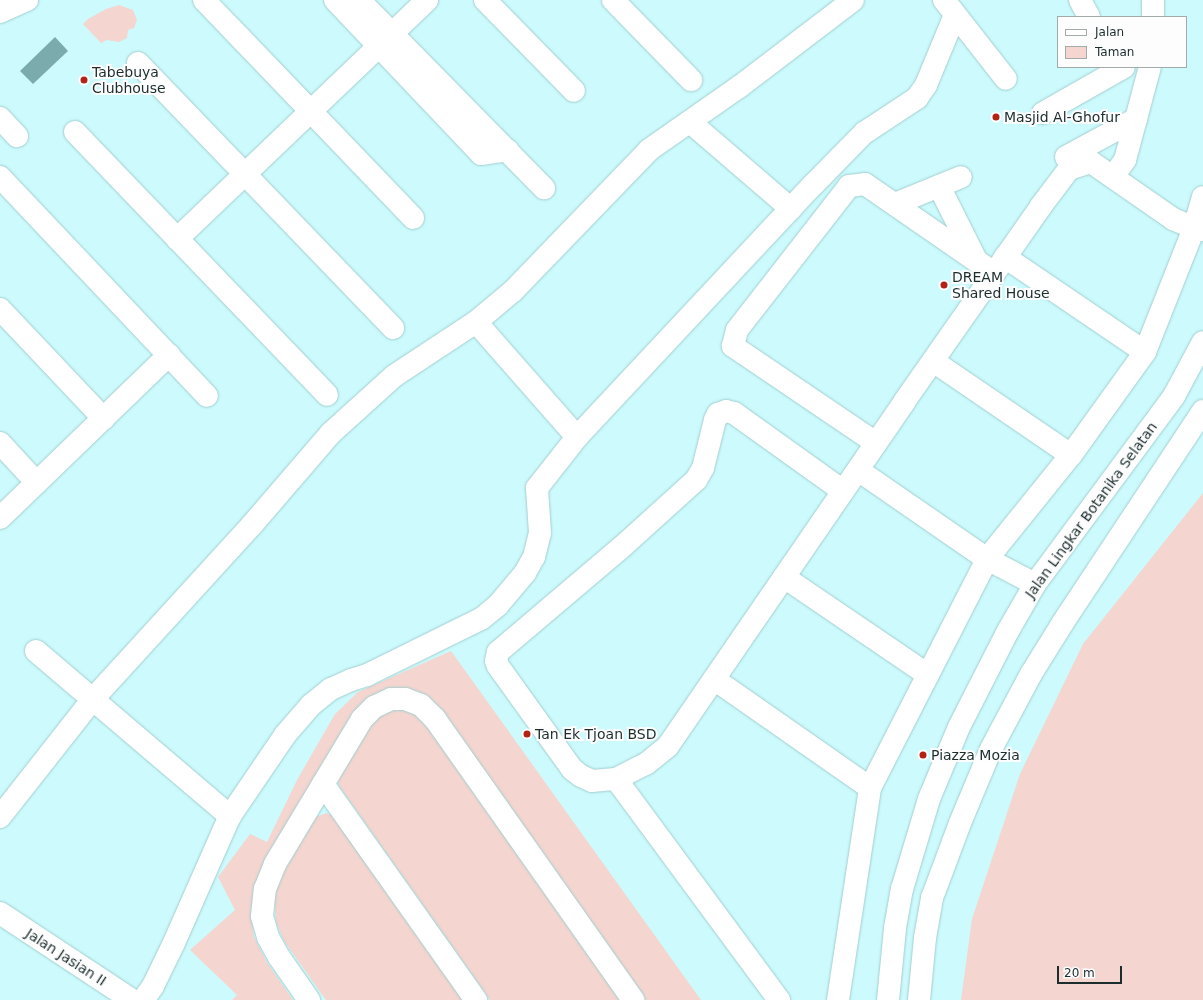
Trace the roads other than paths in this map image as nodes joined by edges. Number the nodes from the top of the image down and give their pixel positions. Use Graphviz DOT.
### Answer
graph roads {
  1 [pos="27,0"];
  2 [pos="204,0"];
  3 [pos="335,0"];
  4 [pos="359,0"];
  5 [pos="427,0"];
  6 [pos="485,0"];
  7 [pos="613,0"];
  8 [pos="853,0"];
  9 [pos="1080,0"];
  10 [pos="1153,0"];
  11 [pos="950,7"];
  12 [pos="0,12"];
  13 [pos="1088,16"];
  14 [pos="1153,16"];
  15 [pos="386,40"];
  16 [pos="138,63"];
  17 [pos="1120,68"];
  18 [pos="1150,68"];
  19 [pos="1006,79"];
  20 [pos="691,80"];
  21 [pos="574,92"];
  22 [pos="311,111"];
  23 [pos="1043,113"];
  24 [pos="0,118"];
  25 [pos="1136,119"];
  26 [pos="690,122"];
  27 [pos="75,132"];
  28 [pos="18,136"];
  29 [pos="1066,157"];
  30 [pos="245,174"];
  31 [pos="0,177"];
  32 [pos="961,177"];
  33 [pos="1113,177"];
  34 [pos="938,186"];
  35 [pos="544,188"];
  36 [pos="1203,197"];
  37 [pos="895,204"];
  38 [pos="791,209"];
  39 [pos="413,218"];
  40 [pos="1198,229"];
  41 [pos="177,239"];
  42 [pos="975,259"];
  43 [pos="1000,265"];
  44 [pos="0,309"];
  45 [pos="476,322"];
  46 [pos="393,328"];
  47 [pos="1203,342"];
  48 [pos="1145,352"];
  49 [pos="170,355"];
  50 [pos="933,361"];
  51 [pos="327,395"];
  52 [pos="207,396"];
  53 [pos="1203,411"];
  54 [pos="104,419"];
  55 [pos="577,438"];
  56 [pos="0,443"];
  57 [pos="876,443"];
  58 [pos="1071,455"];
  59 [pos="858,470"];
  60 [pos="37,483"];
  61 [pos="843,491"];
  62 [pos="0,518"];
  63 [pos="987,559"];
  64 [pos="784,577"];
  65 [pos="1035,584"];
  66 [pos="36,651"];
  67 [pos="928,675"];
  68 [pos="714,679"];
  69 [pos="93,699"];
  70 [pos="616,779"];
  71 [pos="323,784"];
  72 [pos="870,788"];
  73 [pos="230,816"];
  74 [pos="0,818"];
  75 [pos="902,889"];
  76 [pos="932,898"];
  77 [pos="0,913"];
  78 [pos="132,1000"];
  79 [pos="143,1000"];
  80 [pos="309,1000"];
  81 [pos="476,1000"];
  82 [pos="633,1000"];
  83 [pos="779,1000"];
  84 [pos="838,1000"];
  85 [pos="888,1000"];
  86 [pos="919,1000"];
  1 -- 12 [label="street"];
  2 -- 22 [label="street"];
  3 -- 15 [label="street"];
  4 -- 15 [label="street"];
  5 -- 15 [label="street"];
  6 -- 21 [label="street"];
  7 -- 20 [label="street"];
  8 -- 26 [label="street"];
  9 -- 13 [label="street"];
  10 -- 14 [label="street"];
  11 -- 19 [label="street"];
  11 -- 38 [label="street"];
  15 -- 22 [label="street"];
  15 -- 35 [label="street"];
  16 -- 30 [label="street"];
  17 -- 23 [label="street"];
  18 -- 25 [label="street"];
  22 -- 30 [label="street"];
  22 -- 39 [label="street"];
  24 -- 28 [label="street"];
  25 -- 29 [label="street"];
  25 -- 33 [label="street"];
  26 -- 38 [label="street"];
  26 -- 45 [label="street"];
  27 -- 41 [label="street"];
  30 -- 41 [label="street"];
  30 -- 46 [label="street"];
  31 -- 49 [label="street"];
  32 -- 34 [label="street"];
  33 -- 40 [label="street"];
  33 -- 43 [label="street"];
  34 -- 37 [label="street"];
  34 -- 42 [label="street"];
  36 -- 40 [label="street"];
  37 -- 42 [label="street"];
  37 -- 57 [label="street"];
  38 -- 55 [label="street"];
  40 -- 48 [label="street"];
  41 -- 51 [label="street"];
  42 -- 43 [label="street"];
  43 -- 48 [label="street"];
  43 -- 50 [label="street"];
  44 -- 54 [label="street"];
  45 -- 55 [label="street"];
  45 -- 69 [label="street"];
  47 -- 65 [label="street, Jalan Lingkar Botanika Selatan"];
  48 -- 58 [label="street"];
  49 -- 52 [label="street"];
  49 -- 54 [label="street"];
  50 -- 57 [label="street"];
  50 -- 58 [label="street"];
  53 -- 76 [label="street"];
  54 -- 60 [label="street"];
  55 -- 73 [label="street"];
  56 -- 60 [label="street"];
  57 -- 59 [label="street"];
  58 -- 63 [label="street"];
  59 -- 61 [label="street"];
  59 -- 63 [label="street"];
  60 -- 62 [label="street"];
  61 -- 64 [label="street"];
  61 -- 70 [label="street"];
  63 -- 65 [label="street"];
  63 -- 67 [label="street"];
  64 -- 67 [label="street"];
  64 -- 68 [label="street"];
  65 -- 75 [label="street, Jalan Lingkar Botanika Selatan"];
  66 -- 69 [label="street"];
  67 -- 72 [label="street"];
  68 -- 70 [label="street"];
  68 -- 72 [label="street"];
  69 -- 73 [label="street"];
  69 -- 74 [label="street"];
  70 -- 83 [label="street"];
  71 -- 80 [label="street"];
  71 -- 81 [label="street"];
  71 -- 82 [label="street"];
  72 -- 84 [label="street"];
  73 -- 79 [label="street"];
  75 -- 76 [label="street"];
  75 -- 85 [label="street, Jalan Lingkar Botanika Selatan"];
  76 -- 86 [label="street"];
  77 -- 78 [label="street, Jalan Jasian II"];
}
